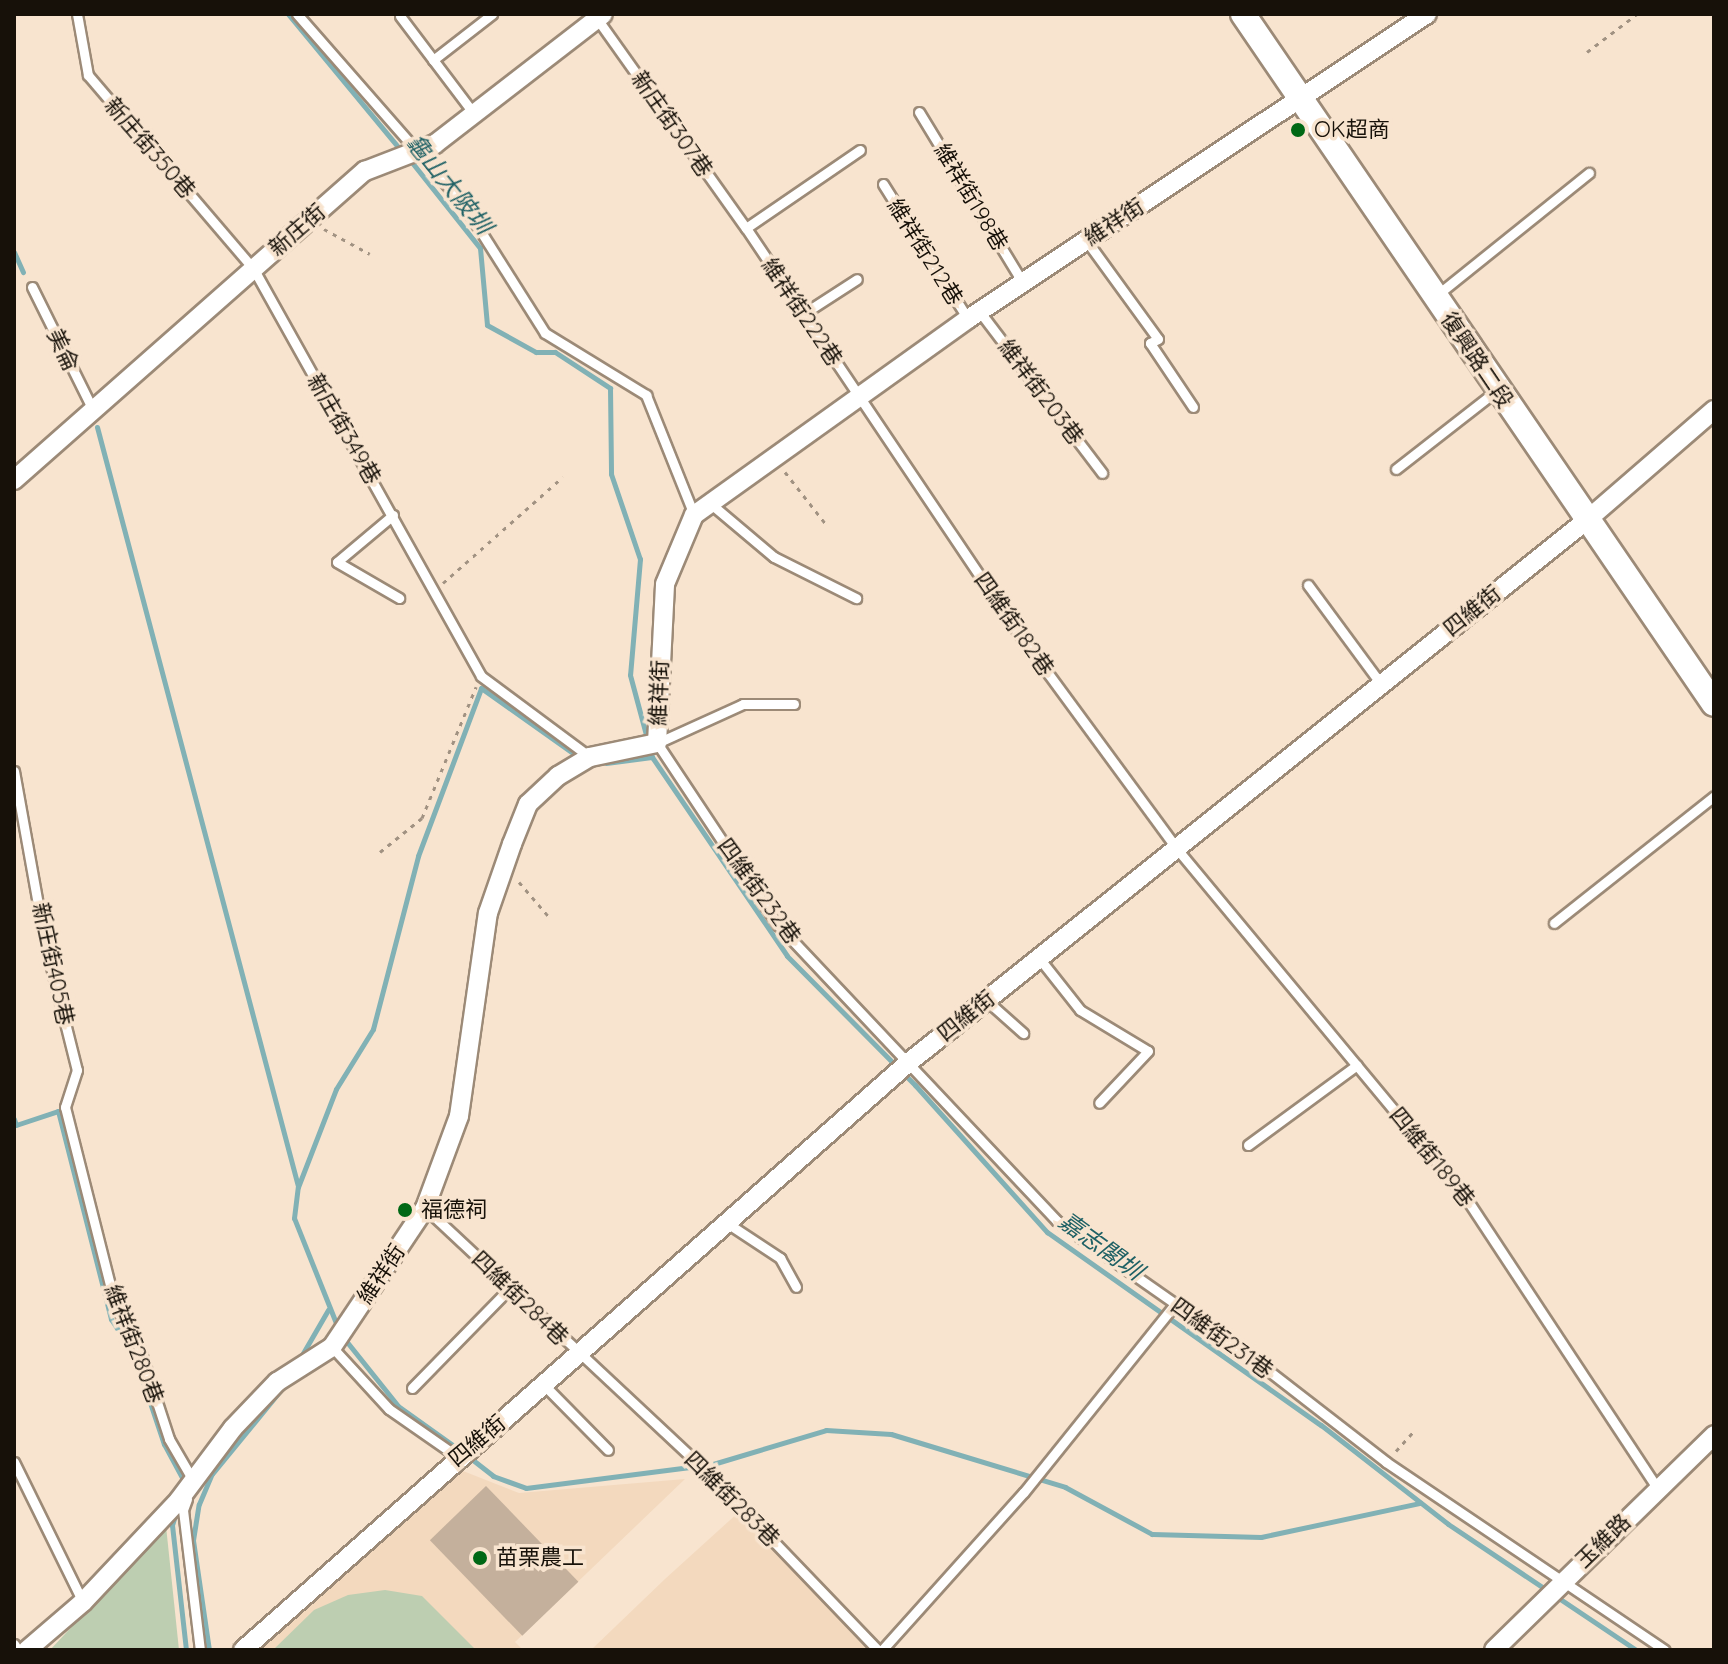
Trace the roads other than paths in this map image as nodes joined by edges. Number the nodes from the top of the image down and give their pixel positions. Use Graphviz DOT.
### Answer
graph roads {
  1 [pos="77,14"];
  2 [pos="297,14"];
  3 [pos="492,14"];
  4 [pos="1243,14"];
  5 [pos="1427,14"];
  6 [pos="400,16"];
  7 [pos="600,17"];
  8 [pos="433,60"];
  9 [pos="1301,101"];
  10 [pos="919,112"];
  11 [pos="476,116"];
  12 [pos="860,150"];
  13 [pos="415,151"];
  14 [pos="1589,173"];
  15 [pos="883,184"];
  16 [pos="746,228"];
  17 [pos="1086,240"];
  18 [pos="253,268"];
  19 [pos="857,279"];
  20 [pos="1023,283"];
  21 [pos="32,287"];
  22 [pos="1435,297"];
  23 [pos="803,314"];
  24 [pos="974,315"];
  25 [pos="1497,390"];
  26 [pos="857,395"];
  27 [pos="1193,407"];
  28 [pos="1714,410"];
  29 [pos="94,412"];
  30 [pos="1396,469"];
  31 [pos="1102,473"];
  32 [pos="14,480"];
  33 [pos="711,504"];
  34 [pos="393,515"];
  35 [pos="694,515"];
  36 [pos="1587,520"];
  37 [pos="1308,585"];
  38 [pos="399,598"];
  39 [pos="856,598"];
  40 [pos="1381,684"];
  41 [pos="794,704"];
  42 [pos="1714,704"];
  43 [pos="657,743"];
  44 [pos="590,757"];
  45 [pos="14,771"];
  46 [pos="1714,796"];
  47 [pos="1177,849"];
  48 [pos="1554,923"];
  49 [pos="1039,958"];
  50 [pos="986,1000"];
  51 [pos="1023,1033"];
  52 [pos="908,1063"];
  53 [pos="1357,1065"];
  54 [pos="1099,1103"];
  55 [pos="65,1107"];
  56 [pos="1248,1145"];
  57 [pos="425,1208"];
  58 [pos="727,1223"];
  59 [pos="796,1287"];
  60 [pos="510,1288"];
  61 [pos="1175,1304"];
  62 [pos="332,1347"];
  63 [pos="579,1355"];
  64 [pos="544,1385"];
  65 [pos="412,1388"];
  66 [pos="1714,1435"];
  67 [pos="608,1450"];
  68 [pos="458,1457"];
  69 [pos="14,1462"];
  70 [pos="194,1481"];
  71 [pos="1657,1488"];
  72 [pos="1564,1579"];
  73 [pos="83,1602"];
  74 [pos="14,1644"];
  75 [pos="18,1650"];
  76 [pos="27,1650"];
  77 [pos="200,1650"];
  78 [pos="243,1650"];
  79 [pos="880,1650"];
  80 [pos="1494,1650"];
  81 [pos="1665,1650"];
  1 -- 18 [label="lane, 新庄街350巷"];
  2 -- 13 [label="lane"];
  3 -- 8 [label="lane"];
  4 -- 9 [label="street, 復興路二段"];
  5 -- 9 [label="street, 維祥街"];
  6 -- 8 [label="lane"];
  7 -- 11 [label="street, 新庄街"];
  7 -- 16 [label="lane, 新庄街307巷"];
  8 -- 11 [label="lane"];
  9 -- 17 [label="street, 維祥街"];
  9 -- 22 [label="street, 復興路二段"];
  10 -- 20 [label="lane, 維祥街198巷"];
  11 -- 13 [label="street, 新庄街"];
  12 -- 16 [label="lane"];
  13 -- 18 [label="street, 新庄街"];
  13 -- 35 [label="lane"];
  14 -- 22 [label="lane"];
  15 -- 24 [label="lane, 維祥街212巷"];
  16 -- 23 [label="lane, 維祥街222巷"];
  17 -- 20 [label="street, 維祥街"];
  17 -- 27 [label="lane"];
  18 -- 29 [label="street, 新庄街"];
  18 -- 34 [label="lane, 新庄街349巷"];
  19 -- 23 [label="lane"];
  20 -- 24 [label="street, 維祥街"];
  21 -- 29 [label="lane, 美侖"];
  22 -- 25 [label="street, 復興路二段"];
  23 -- 26 [label="lane, 維祥街222巷"];
  24 -- 26 [label="street, 維祥街"];
  24 -- 31 [label="lane, 維祥街203巷"];
  25 -- 30 [label="lane"];
  25 -- 36 [label="street, 復興路二段"];
  26 -- 33 [label="street, 維祥街"];
  26 -- 47 [label="lane, 四維街182巷"];
  28 -- 36 [label="street, 四維街"];
  29 -- 32 [label="street, 新庄街"];
  33 -- 35 [label="street, 維祥街"];
  33 -- 39 [label="lane"];
  34 -- 38 [label="lane"];
  34 -- 44 [label="lane, 新庄街349巷"];
  35 -- 43 [label="street, 維祥街"];
  36 -- 40 [label="street, 四維街"];
  36 -- 42 [label="street, 復興路二段"];
  37 -- 40 [label="lane"];
  40 -- 47 [label="street, 四維街"];
  41 -- 43 [label="lane"];
  43 -- 44 [label="street, 維祥街"];
  43 -- 52 [label="lane, 四維街232巷"];
  44 -- 57 [label="street, 維祥街"];
  45 -- 55 [label="lane, 新庄街405巷"];
  46 -- 48 [label="lane"];
  47 -- 49 [label="street, 四維街"];
  47 -- 53 [label="lane, 四維街189巷"];
  49 -- 50 [label="street, 四維街"];
  49 -- 54 [label="lane"];
  50 -- 51 [label="lane"];
  50 -- 52 [label="street, 四維街"];
  52 -- 58 [label="street, 四維街"];
  52 -- 61 [label="lane, 四維街231巷"];
  53 -- 56 [label="lane"];
  53 -- 71 [label="lane, 四維街189巷"];
  55 -- 70 [label="lane, 維祥街280巷"];
  57 -- 60 [label="lane, 四維街284巷"];
  57 -- 62 [label="street, 維祥街"];
  58 -- 59 [label="lane"];
  58 -- 63 [label="street, 四維街"];
  60 -- 63 [label="lane, 四維街284巷"];
  60 -- 65 [label="lane"];
  61 -- 72 [label="lane, 四維街231巷"];
  61 -- 79 [label="lane"];
  62 -- 68 [label="lane"];
  62 -- 70 [label="street, 維祥街"];
  63 -- 64 [label="street, 四維街"];
  63 -- 79 [label="lane, 四維街283巷"];
  64 -- 67 [label="lane"];
  64 -- 68 [label="street, 四維街"];
  66 -- 71 [label="street, 玉維路"];
  68 -- 78 [label="street, 四維街"];
  69 -- 73 [label="lane"];
  70 -- 73 [label="street, 維祥街"];
  70 -- 77 [label="lane"];
  71 -- 72 [label="street, 玉維路"];
  72 -- 80 [label="street, 玉維路"];
  72 -- 81 [label="lane, 四維街231巷"];
  73 -- 76 [label="street, 維祥街"];
  74 -- 75 [label="lane"];
}
